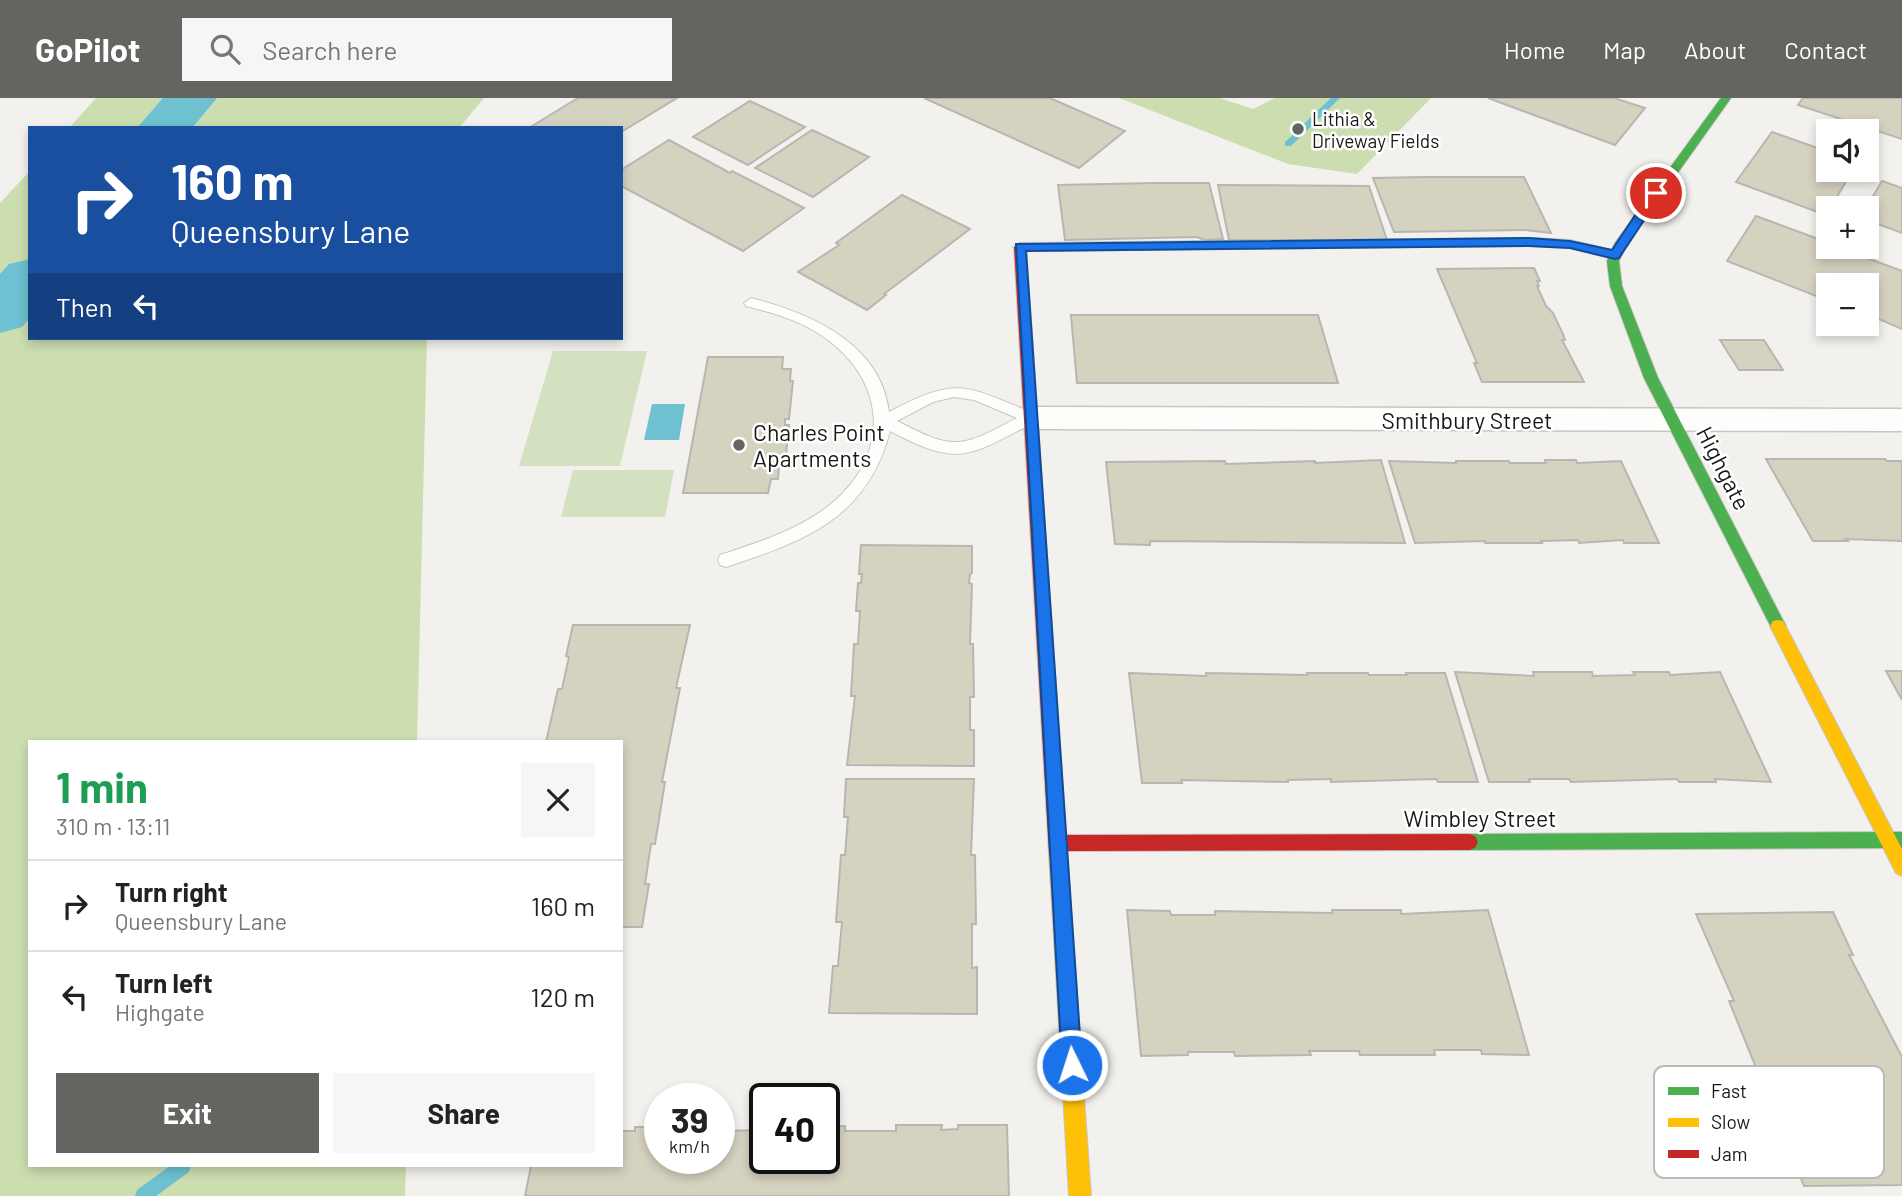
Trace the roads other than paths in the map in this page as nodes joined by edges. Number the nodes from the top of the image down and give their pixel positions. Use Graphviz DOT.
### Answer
graph roads {
  1 [pos="1726,98"];
  2 [pos="1020,247"];
  3 [pos="1615,255"];
  4 [pos="751,303"];
  5 [pos="1031,418"];
  6 [pos="1673,420"];
  7 [pos="1902,420"];
  8 [pos="884,421"];
  9 [pos="726,560"];
  10 [pos="1895,840"];
  11 [pos="1059,843"];
  12 [pos="1902,867"];
  13 [pos="1080,1196"];
  1 -- 3 [label="street"];
  2 -- 3 [label="lane"];
  2 -- 5 [label="street"];
  3 -- 6 [label="street, Highgate"];
  4 -- 8 [label="lane"];
  5 -- 6 [label="street, Smithbury Street"];
  5 -- 8 [label="lane"];
  5 -- 8 [label="lane"];
  5 -- 11 [label="street"];
  6 -- 7 [label="street, Smithbury Street"];
  6 -- 10 [label="street, Highgate"];
  8 -- 9 [label="lane"];
  10 -- 11 [label="street, Wimbley Street"];
  10 -- 12 [label="street, Highgate"];
  11 -- 13 [label="street"];
}
